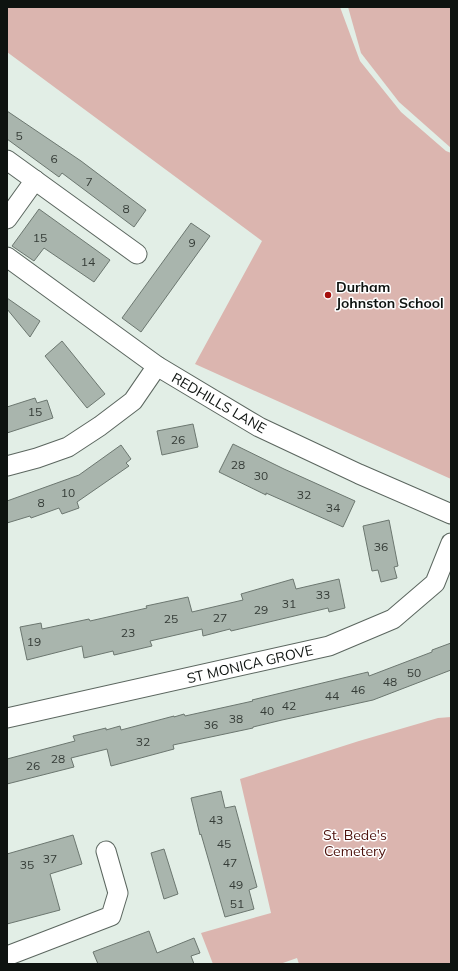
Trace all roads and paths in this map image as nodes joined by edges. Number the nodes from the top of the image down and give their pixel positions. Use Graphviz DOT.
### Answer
graph roads {
  1 [pos="7,160"];
  2 [pos="35,180"];
  3 [pos="7,219"];
  4 [pos="137,254"];
  5 [pos="7,257"];
  6 [pos="157,366"];
  7 [pos="7,466"];
  8 [pos="451,514"];
  9 [pos="451,543"];
  10 [pos="7,718"];
  11 [pos="106,851"];
  12 [pos="7,956"];
  1 -- 2 [label="street"];
  2 -- 3 [label="street"];
  2 -- 4 [label="street"];
  5 -- 6 [label="street, REDHILLS LANE"];
  6 -- 7 [label="street"];
  6 -- 8 [label="street, REDHILLS LANE"];
  9 -- 10 [label="street, ST MONICA GROVE"];
  11 -- 12 [label="street"];
}
